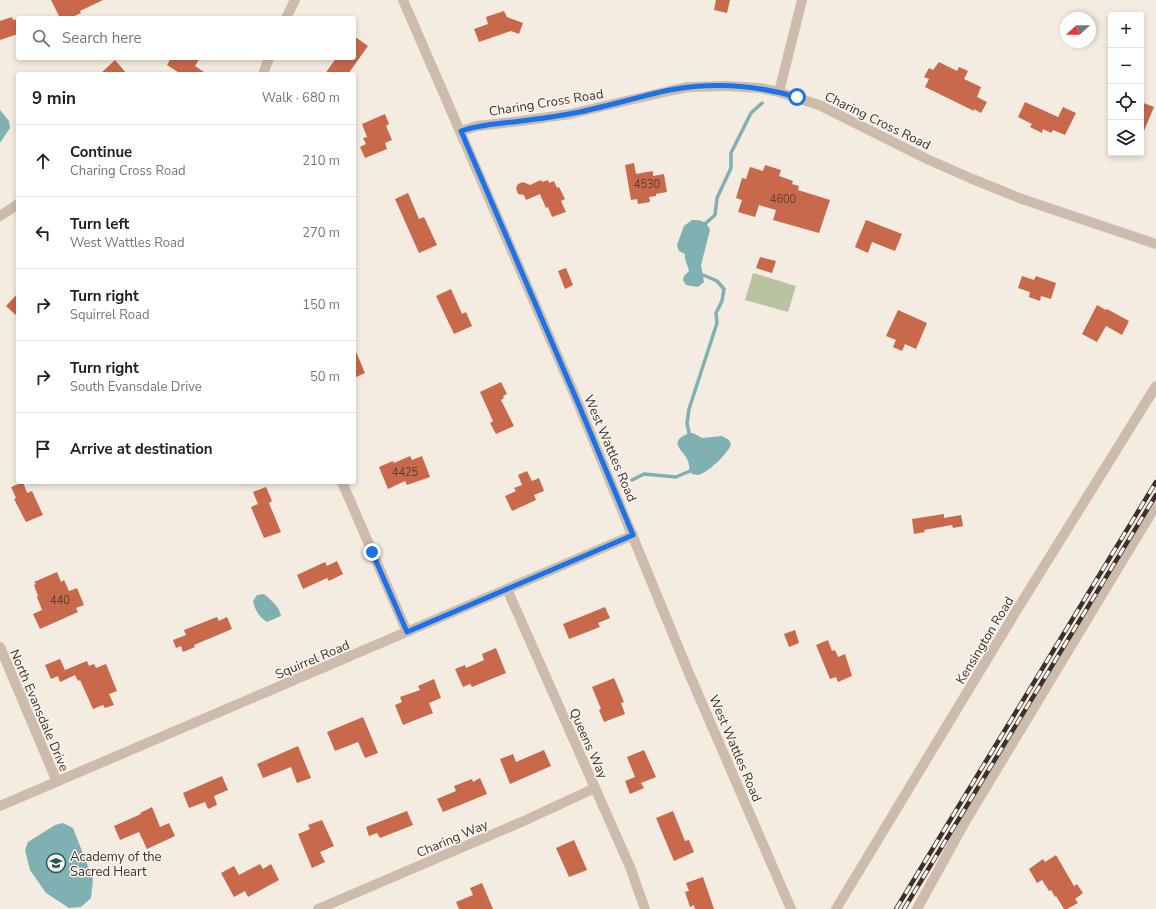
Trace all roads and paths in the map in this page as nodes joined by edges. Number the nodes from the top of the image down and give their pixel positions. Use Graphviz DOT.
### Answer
graph roads {
  1 [pos="295,0"];
  2 [pos="403,0"];
  3 [pos="802,0"];
  4 [pos="287,16"];
  5 [pos="268,60"];
  6 [pos="264,72"];
  7 [pos="779,92"];
  8 [pos="461,131"];
  9 [pos="16,205"];
  10 [pos="0,216"];
  11 [pos="1156,244"];
  12 [pos="1156,386"];
  13 [pos="343,484"];
  14 [pos="1156,506"];
  15 [pos="633,535"];
  16 [pos="507,589"];
  17 [pos="407,632"];
  18 [pos="0,648"];
  19 [pos="57,782"];
  20 [pos="595,788"];
  21 [pos="0,806"];
  22 [pos="318,909"];
  23 [pos="645,909"];
  24 [pos="791,909"];
  25 [pos="836,909"];
  26 [pos="916,909"];
  1 -- 4 [label="street"];
  2 -- 8 [label="street, West Wattles Road"];
  3 -- 7 [label="street"];
  5 -- 6 [label="street"];
  7 -- 8 [label="street, Charing Cross Road"];
  7 -- 11 [label="street, Charing Cross Road"];
  8 -- 15 [label="street, West Wattles Road"];
  9 -- 10 [label="street"];
  12 -- 25 [label="street, Kensington Road"];
  13 -- 17 [label="street"];
  14 -- 26 [label="street"];
  15 -- 16 [label="street, Squirrel Road"];
  15 -- 24 [label="street, West Wattles Road"];
  16 -- 17 [label="street, Squirrel Road"];
  16 -- 20 [label="street, Queens Way"];
  17 -- 19 [label="street, Squirrel Road"];
  18 -- 19 [label="street, North Evansdale Drive"];
  19 -- 21 [label="street, Squirrel Road"];
  20 -- 22 [label="street, Charing Way"];
  20 -- 23 [label="street, Queens Way"];
}
